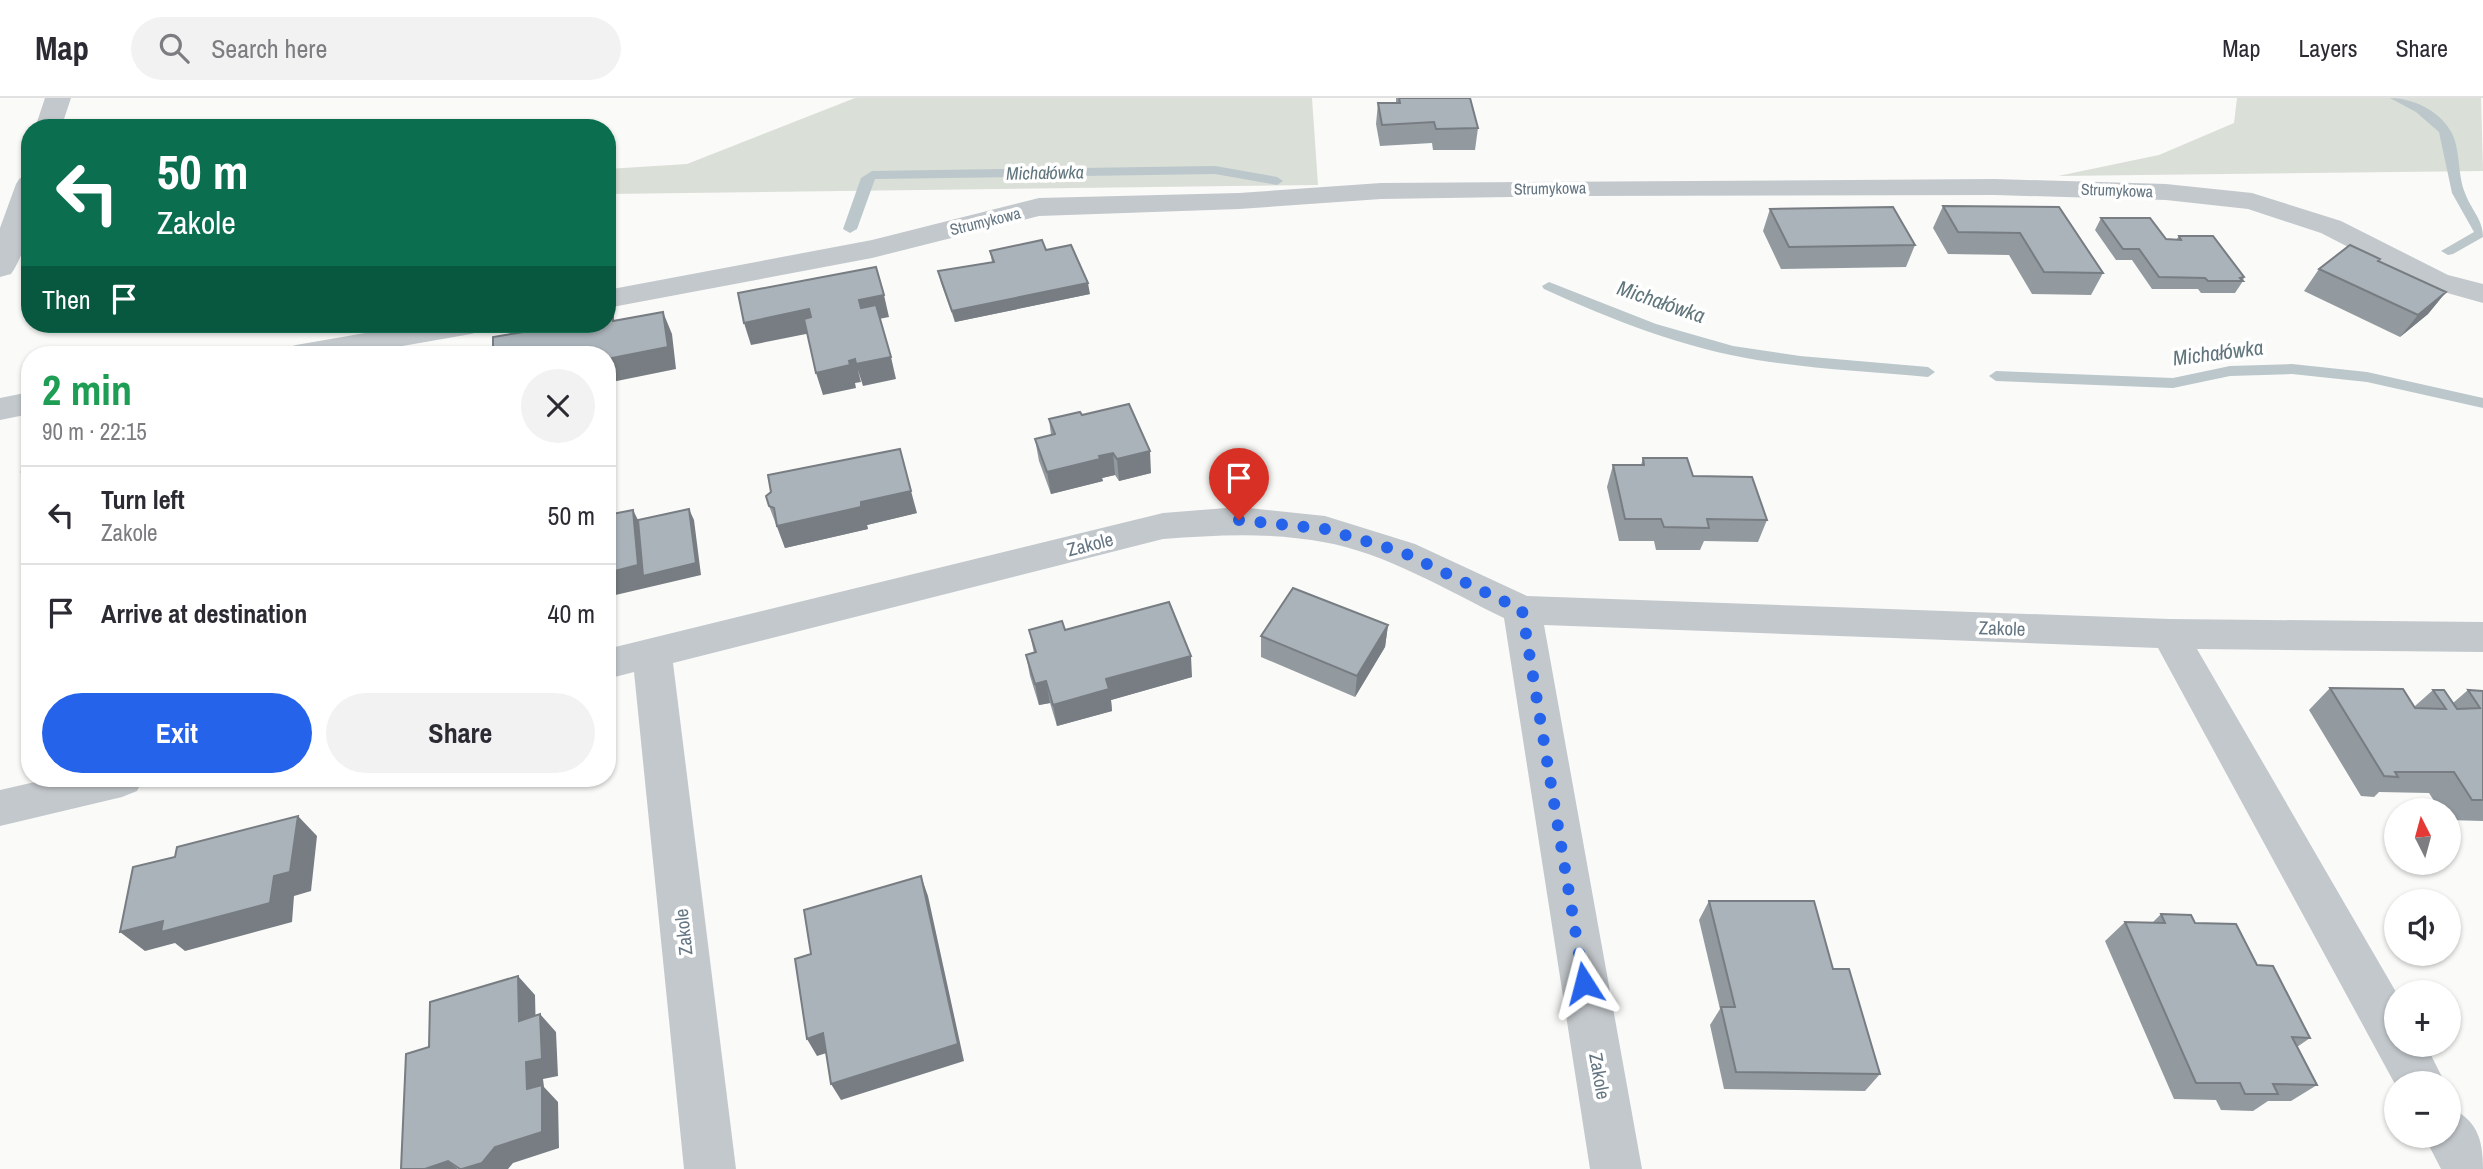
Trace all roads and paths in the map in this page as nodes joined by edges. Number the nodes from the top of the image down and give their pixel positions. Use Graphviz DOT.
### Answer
graph roads {
  1 [pos="58,98"];
  2 [pos="51,119"];
  3 [pos="21,209"];
  4 [pos="0,268"];
  5 [pos="2483,294"];
  6 [pos="616,297"];
  7 [pos="420,333"];
  8 [pos="347,346"];
  9 [pos="21,405"];
  10 [pos="0,409"];
  11 [pos="1522,610"];
  12 [pos="2169,634"];
  13 [pos="2483,637"];
  14 [pos="652,653"];
  15 [pos="616,662"];
  16 [pos="88,787"];
  17 [pos="0,808"];
  18 [pos="2384,1017"];
  19 [pos="2457,1148"];
  20 [pos="710,1169"];
  21 [pos="1616,1169"];
  22 [pos="2469,1169"];
  1 -- 2 [label="street"];
  3 -- 4 [label="street"];
  5 -- 6 [label="street, Strumykowa"];
  7 -- 8 [label="street"];
  9 -- 10 [label="street"];
  11 -- 12 [label="street, Zakole"];
  11 -- 14 [label="street, Zakole"];
  11 -- 21 [label="street, Zakole"];
  12 -- 13 [label="street, Zakole"];
  12 -- 18 [label="street"];
  14 -- 15 [label="street, Zakole"];
  14 -- 20 [label="street, Zakole"];
  16 -- 17 [label="street"];
  19 -- 22 [label="street"];
}
